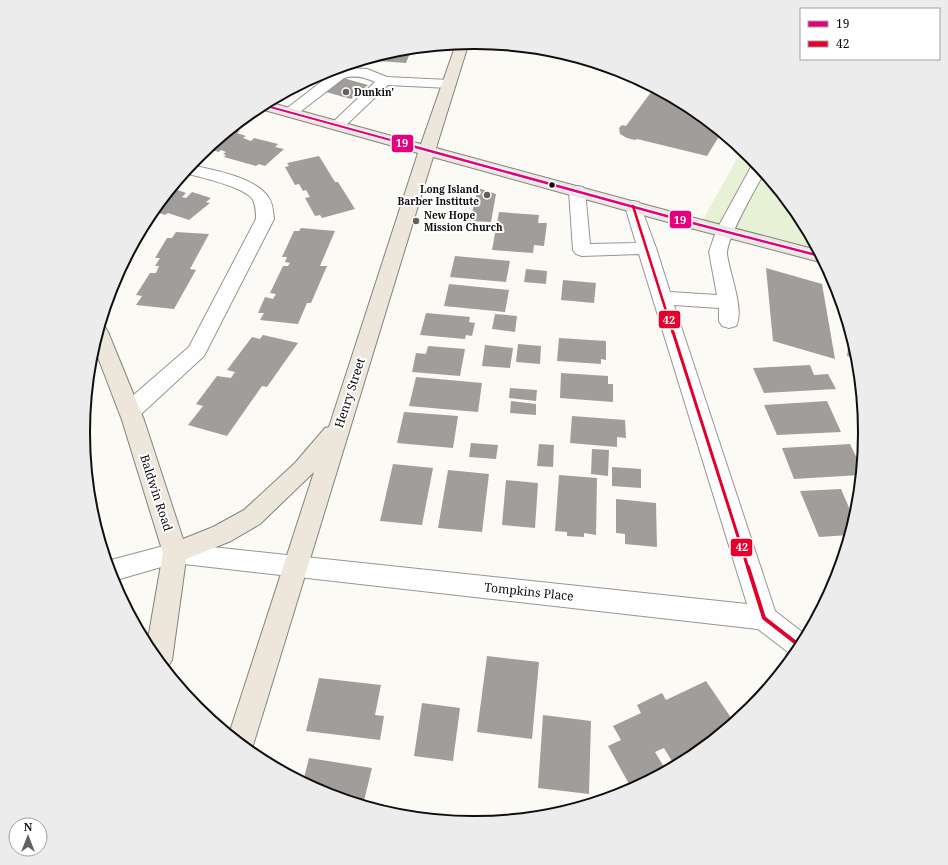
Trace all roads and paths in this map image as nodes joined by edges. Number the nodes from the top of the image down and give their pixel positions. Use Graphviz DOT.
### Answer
graph roads {
  1 [pos="461,50"];
  2 [pos="384,81"];
  3 [pos="449,84"];
  4 [pos="271,107"];
  5 [pos="291,112"];
  6 [pos="338,125"];
  7 [pos="427,150"];
  8 [pos="194,171"];
  9 [pos="756,173"];
  10 [pos="577,190"];
  11 [pos="633,206"];
  12 [pos="725,231"];
  13 [pos="647,248"];
  14 [pos="813,254"];
  15 [pos="662,298"];
  16 [pos="728,302"];
  17 [pos="729,322"];
  18 [pos="102,342"];
  19 [pos="130,411"];
  20 [pos="340,425"];
  21 [pos="175,553"];
  22 [pos="294,567"];
  23 [pos="116,569"];
  24 [pos="764,618"];
  25 [pos="795,642"];
  26 [pos="159,652"];
  27 [pos="242,737"];
  1 -- 3 [label="main road, Henry Street"];
  2 -- 3 [label="street"];
  2 -- 5 [label="street"];
  2 -- 6 [label="street"];
  3 -- 7 [label="main road, Henry Street"];
  4 -- 5 [label="main road"];
  5 -- 6 [label="main road"];
  6 -- 7 [label="main road"];
  7 -- 10 [label="main road"];
  7 -- 20 [label="main road, Henry Street"];
  8 -- 19 [label="street"];
  9 -- 12 [label="street"];
  10 -- 11 [label="main road"];
  10 -- 13 [label="street"];
  11 -- 12 [label="main road"];
  11 -- 13 [label="street"];
  12 -- 14 [label="main road"];
  12 -- 16 [label="street"];
  13 -- 15 [label="street"];
  15 -- 16 [label="street"];
  15 -- 24 [label="street"];
  16 -- 17 [label="street"];
  18 -- 19 [label="main road, Baldwin Road"];
  19 -- 21 [label="main road, Baldwin Road"];
  20 -- 21 [label="main road"];
  20 -- 22 [label="main road, Henry Street"];
  21 -- 22 [label="street, Tompkins Place"];
  21 -- 23 [label="street"];
  21 -- 26 [label="main road, Baldwin Road"];
  22 -- 24 [label="street, Tompkins Place"];
  22 -- 27 [label="main road, Henry Street"];
  24 -- 25 [label="street"];
}
